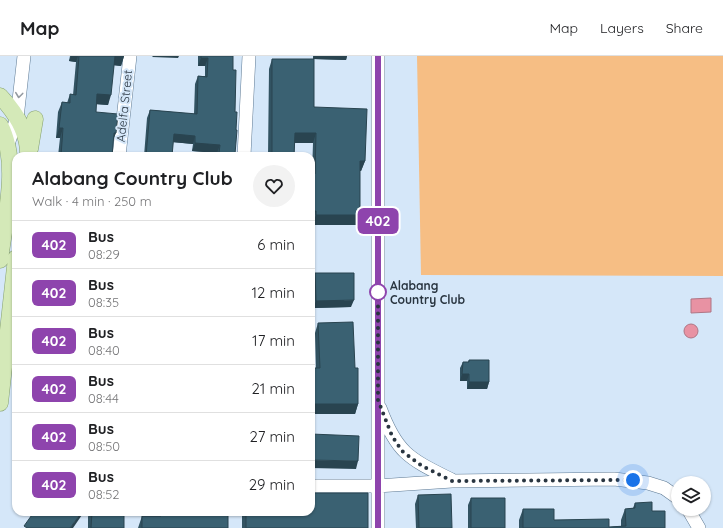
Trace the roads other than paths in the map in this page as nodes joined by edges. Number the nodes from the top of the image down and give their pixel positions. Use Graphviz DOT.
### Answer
graph roads {
  1 [pos="24,56"];
  2 [pos="130,56"];
  3 [pos="249,56"];
  4 [pos="378,56"];
  5 [pos="0,96"];
  6 [pos="17,118"];
  7 [pos="35,119"];
  8 [pos="0,125"];
  9 [pos="25,135"];
  10 [pos="8,144"];
  11 [pos="27,152"];
  12 [pos="29,152"];
  13 [pos="119,152"];
  14 [pos="244,152"];
  15 [pos="0,260"];
  16 [pos="12,294"];
  17 [pos="378,400"];
  18 [pos="0,403"];
  19 [pos="452,481"];
  20 [pos="315,486"];
  21 [pos="377,486"];
  22 [pos="671,494"];
  23 [pos="692,516"];
  24 [pos="378,528"];
  25 [pos="699,528"];
  1 -- 6 [label="street, one-way"];
  2 -- 13 [label="street, Adelfa Street"];
  3 -- 14 [label="street"];
  4 -- 17 [label="street"];
  5 -- 6 [label="main road"];
  6 -- 9 [label="main road"];
  6 -- 10 [label="street"];
  7 -- 12 [label="main road"];
  8 -- 10 [label="main road"];
  9 -- 10 [label="street"];
  9 -- 11 [label="main road"];
  10 -- 15 [label="main road"];
  16 -- 18 [label="main road"];
  17 -- 19 [label="street"];
  17 -- 21 [label="street"];
  19 -- 21 [label="street"];
  19 -- 22 [label="street"];
  20 -- 21 [label="street"];
  21 -- 24 [label="street"];
  23 -- 25 [label="street"];
}
